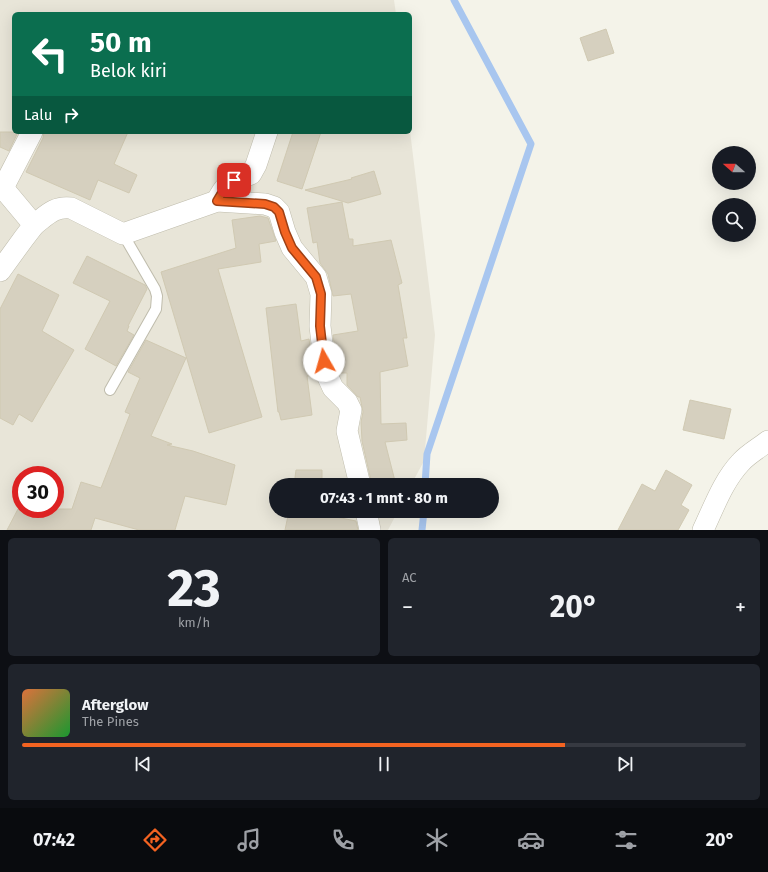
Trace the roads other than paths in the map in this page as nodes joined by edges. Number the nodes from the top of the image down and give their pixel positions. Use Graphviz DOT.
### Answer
graph roads {
  1 [pos="31,134"];
  2 [pos="266,134"];
  3 [pos="2,185"];
  4 [pos="217,201"];
  5 [pos="34,225"];
  6 [pos="123,234"];
  7 [pos="0,271"];
  8 [pos="110,390"];
  9 [pos="768,441"];
  10 [pos="358,478"];
  11 [pos="367,518"];
  12 [pos="370,530"];
  13 [pos="704,530"];
  1 -- 3 [label="street"];
  2 -- 4 [label="street"];
  3 -- 5 [label="street"];
  4 -- 6 [label="street"];
  4 -- 10 [label="street"];
  5 -- 6 [label="street"];
  5 -- 7 [label="street"];
  6 -- 8 [label="lane"];
  9 -- 13 [label="street"];
  11 -- 12 [label="street"];
}
